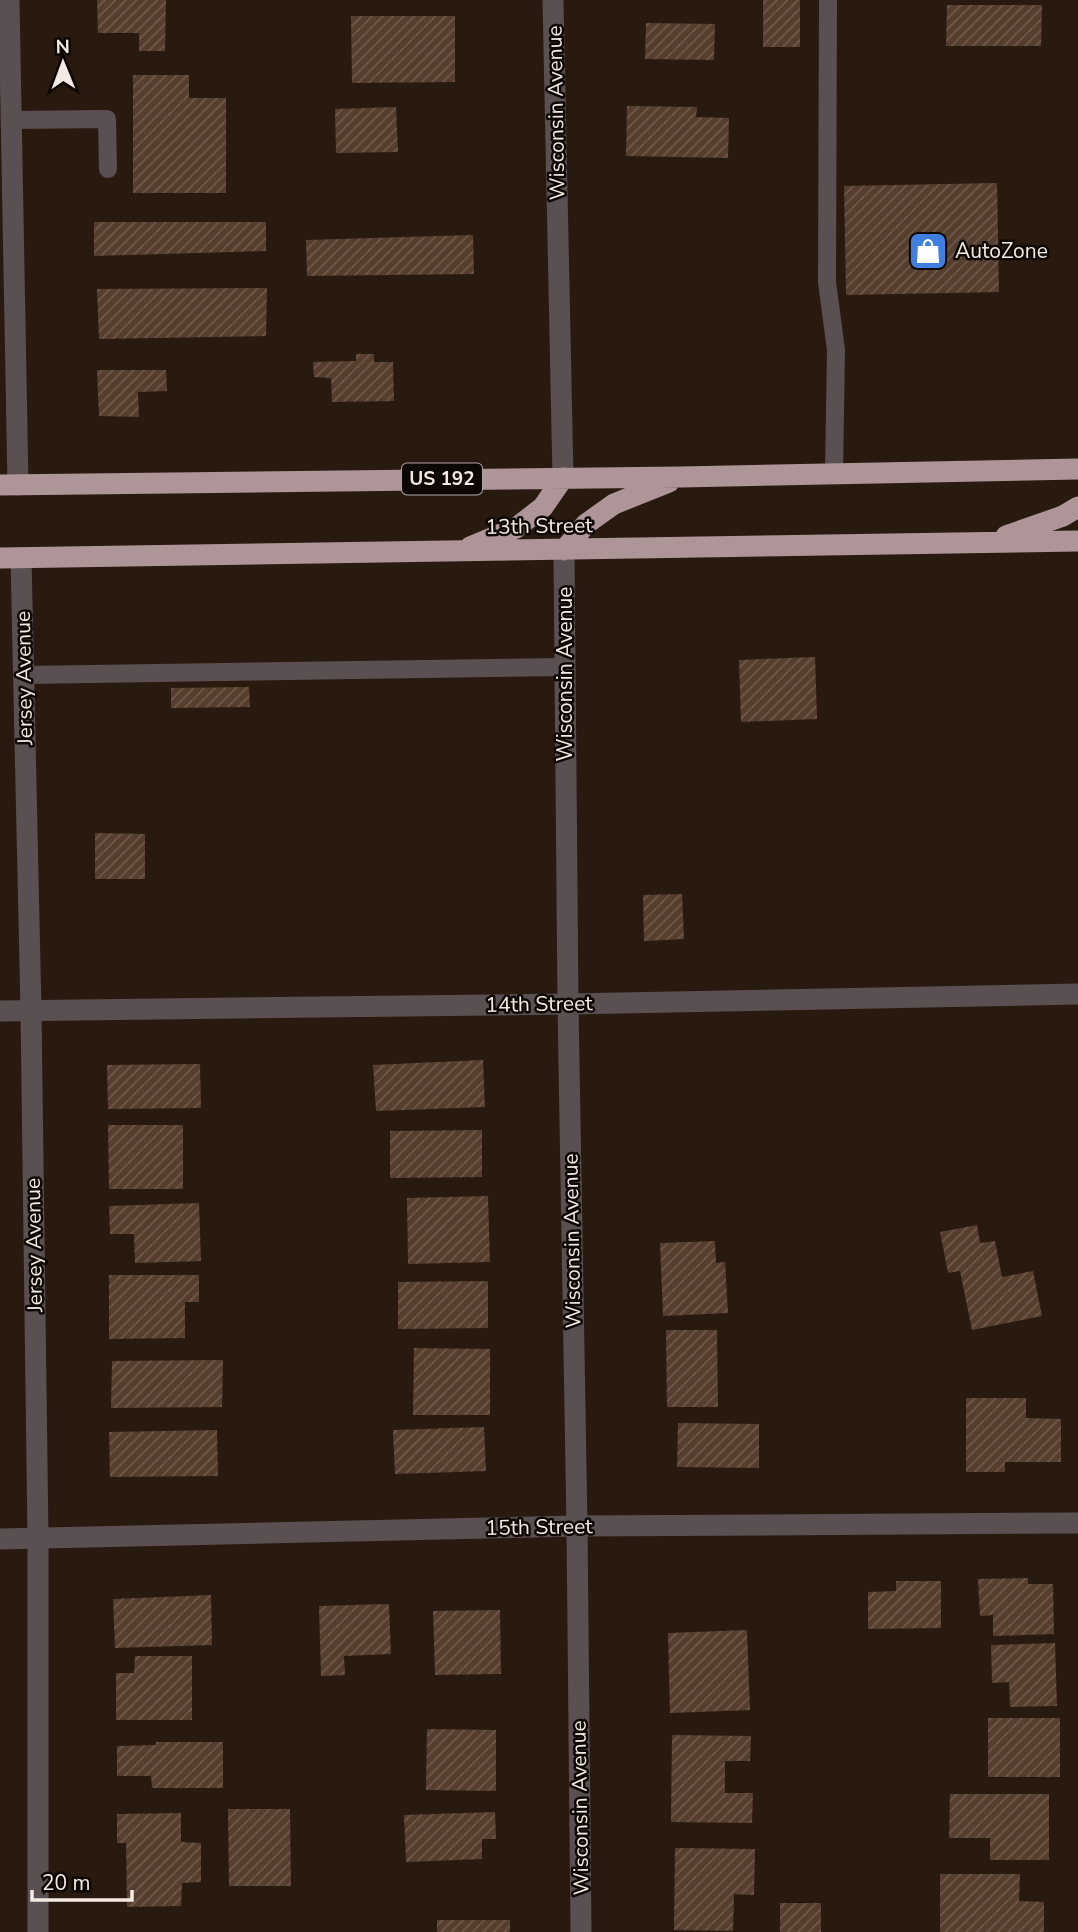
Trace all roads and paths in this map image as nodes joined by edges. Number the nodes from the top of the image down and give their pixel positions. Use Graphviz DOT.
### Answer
graph roads {
  1 [pos="9,0"];
  2 [pos="553,0"];
  3 [pos="828,0"];
  4 [pos="12,120"];
  5 [pos="108,169"];
  6 [pos="1078,469"];
  7 [pos="834,474"];
  8 [pos="681,477"];
  9 [pos="563,478"];
  10 [pos="9,485"];
  11 [pos="1078,507"];
  12 [pos="1078,541"];
  13 [pos="988,543"];
  14 [pos="565,550"];
  15 [pos="458,552"];
  16 [pos="10,558"];
  17 [pos="565,667"];
  18 [pos="24,675"];
  19 [pos="1078,994"];
  20 [pos="568,1004"];
  21 [pos="0,1011"];
  22 [pos="31,1011"];
  23 [pos="1078,1522"];
  24 [pos="577,1526"];
  25 [pos="0,1539"];
  26 [pos="38,1539"];
  27 [pos="38,1932"];
  28 [pos="581,1932"];
  1 -- 4 [label="street"];
  2 -- 9 [label="street, Wisconsin Avenue"];
  3 -- 7 [label="lane"];
  4 -- 5 [label="lane"];
  4 -- 10 [label="street"];
  6 -- 7 [label="highway, US 192"];
  7 -- 8 [label="highway, US 192"];
  8 -- 9 [label="highway, US 192"];
  8 -- 14 [label="highway"];
  9 -- 10 [label="highway, US 192"];
  9 -- 15 [label="highway"];
  11 -- 13 [label="highway"];
  12 -- 13 [label="highway, 13th Street"];
  13 -- 14 [label="highway, 13th Street"];
  14 -- 15 [label="highway, 13th Street"];
  14 -- 17 [label="street, Wisconsin Avenue"];
  15 -- 16 [label="highway, 13th Street"];
  16 -- 18 [label="street, Jersey Avenue"];
  17 -- 18 [label="lane"];
  17 -- 20 [label="street, Wisconsin Avenue"];
  18 -- 22 [label="street, Jersey Avenue"];
  19 -- 20 [label="street, 14th Street"];
  20 -- 22 [label="street, 14th Street"];
  20 -- 24 [label="street, Wisconsin Avenue"];
  21 -- 22 [label="street, 14th Street"];
  22 -- 26 [label="street, Jersey Avenue"];
  23 -- 24 [label="street, 15th Street"];
  24 -- 26 [label="street, 15th Street"];
  24 -- 28 [label="street, Wisconsin Avenue"];
  25 -- 26 [label="street, 15th Street"];
  26 -- 27 [label="street, Jersey Avenue"];
}
